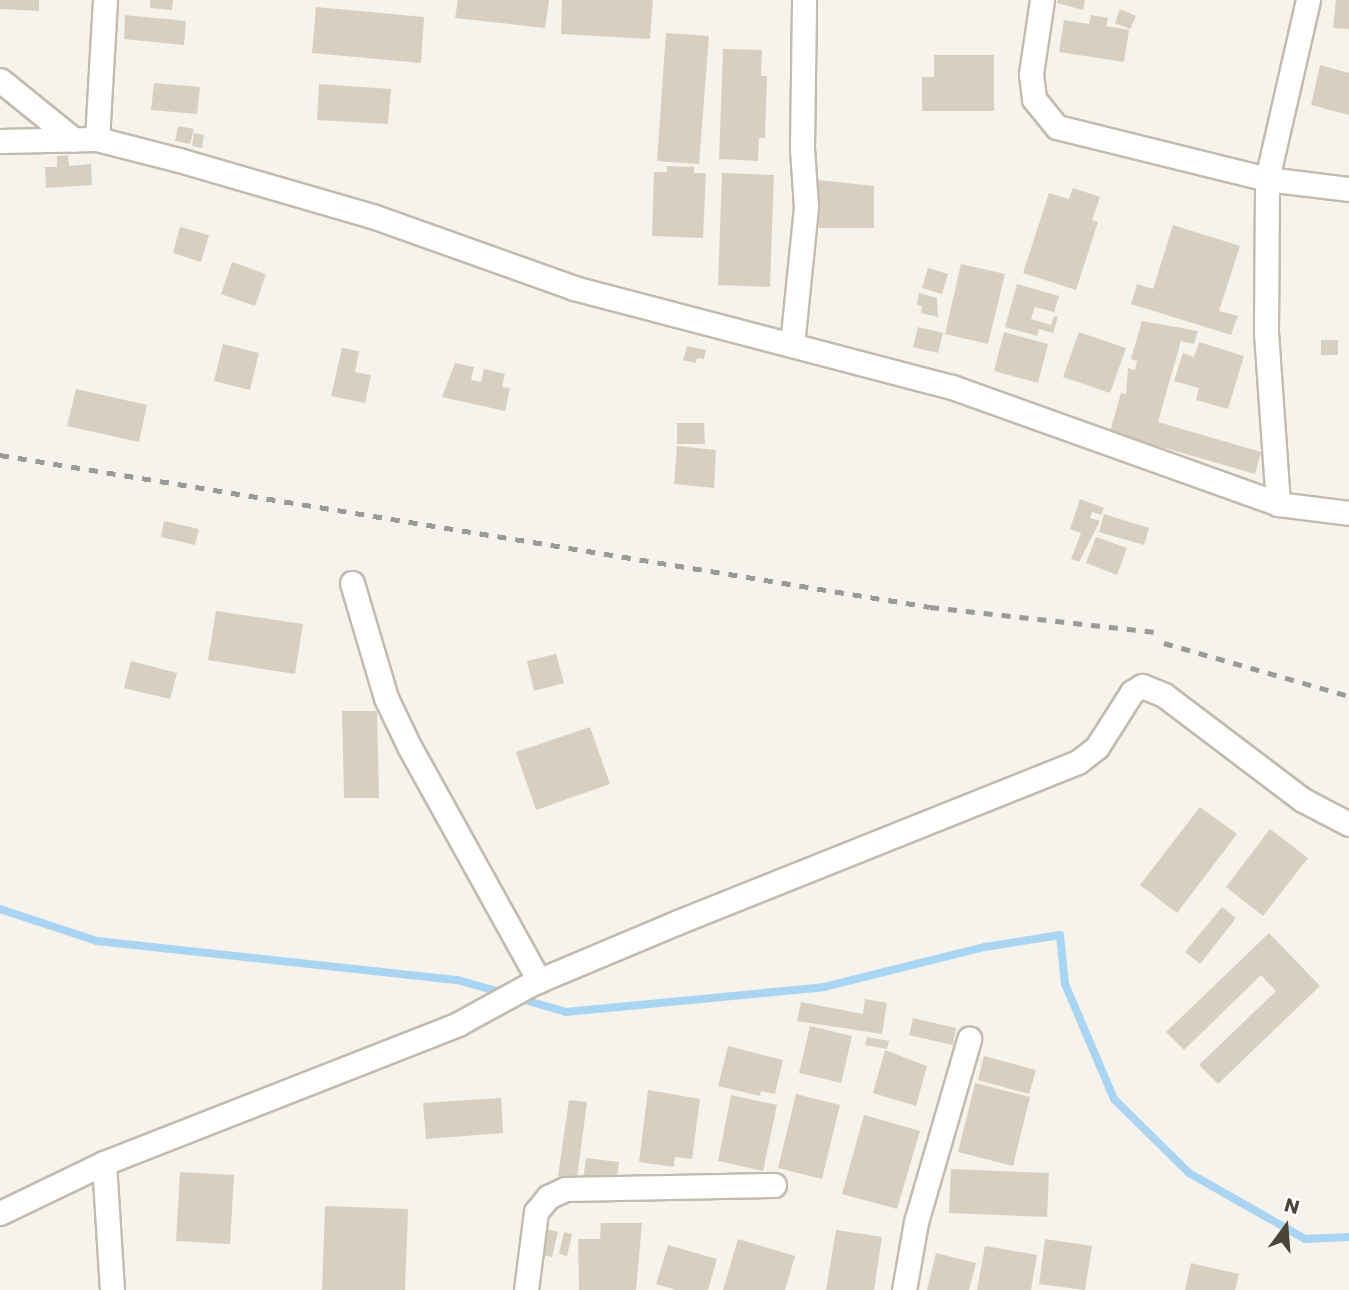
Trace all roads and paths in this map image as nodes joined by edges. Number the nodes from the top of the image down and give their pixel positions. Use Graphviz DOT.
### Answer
graph roads {
  1 [pos="105,0"];
  2 [pos="804,0"];
  3 [pos="1042,0"];
  4 [pos="1308,0"];
  5 [pos="0,80"];
  6 [pos="97,139"];
  7 [pos="74,140"];
  8 [pos="0,141"];
  9 [pos="1267,179"];
  10 [pos="1349,189"];
  11 [pos="792,345"];
  12 [pos="1278,504"];
  13 [pos="1349,513"];
  14 [pos="352,583"];
  15 [pos="1349,824"];
  16 [pos="536,982"];
  17 [pos="969,1039"];
  18 [pos="104,1163"];
  19 [pos="774,1185"];
  20 [pos="0,1213"];
  21 [pos="112,1290"];
  22 [pos="526,1290"];
  23 [pos="904,1290"];
  1 -- 6 [label="street"];
  2 -- 11 [label="street"];
  3 -- 9 [label="street"];
  4 -- 9 [label="street"];
  5 -- 7 [label="street"];
  6 -- 7 [label="street"];
  6 -- 11 [label="street"];
  7 -- 8 [label="street"];
  9 -- 10 [label="street"];
  9 -- 12 [label="street"];
  11 -- 12 [label="street"];
  12 -- 13 [label="street"];
  14 -- 16 [label="street"];
  15 -- 16 [label="street"];
  16 -- 18 [label="street"];
  17 -- 23 [label="street"];
  18 -- 20 [label="street"];
  18 -- 21 [label="street"];
  19 -- 22 [label="street"];
}
